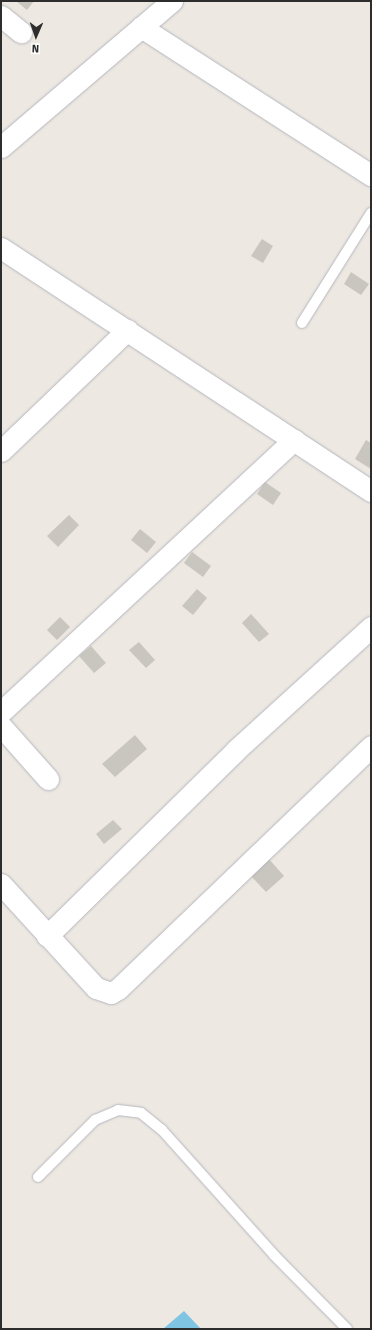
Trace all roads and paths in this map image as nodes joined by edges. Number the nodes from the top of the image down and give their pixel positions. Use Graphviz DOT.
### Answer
graph roads {
  1 [pos="172,1"];
  2 [pos="1,16"];
  3 [pos="141,27"];
  4 [pos="21,32"];
  5 [pos="1,147"];
  6 [pos="371,175"];
  7 [pos="371,213"];
  8 [pos="1,248"];
  9 [pos="302,323"];
  10 [pos="127,330"];
  11 [pos="294,440"];
  12 [pos="1,451"];
  13 [pos="371,491"];
  14 [pos="371,627"];
  15 [pos="1,712"];
  16 [pos="1,726"];
  17 [pos="371,746"];
  18 [pos="48,779"];
  19 [pos="1,884"];
  20 [pos="47,936"];
  21 [pos="38,1177"];
  22 [pos="346,1329"];
  1 -- 3 [label="street"];
  2 -- 4 [label="street"];
  3 -- 5 [label="street"];
  3 -- 6 [label="street"];
  7 -- 9 [label="lane"];
  8 -- 10 [label="street"];
  10 -- 11 [label="street"];
  10 -- 12 [label="street"];
  11 -- 13 [label="street"];
  11 -- 15 [label="street"];
  14 -- 20 [label="street"];
  16 -- 18 [label="street"];
  17 -- 20 [label="street"];
  19 -- 20 [label="street"];
  21 -- 22 [label="lane"];
}
